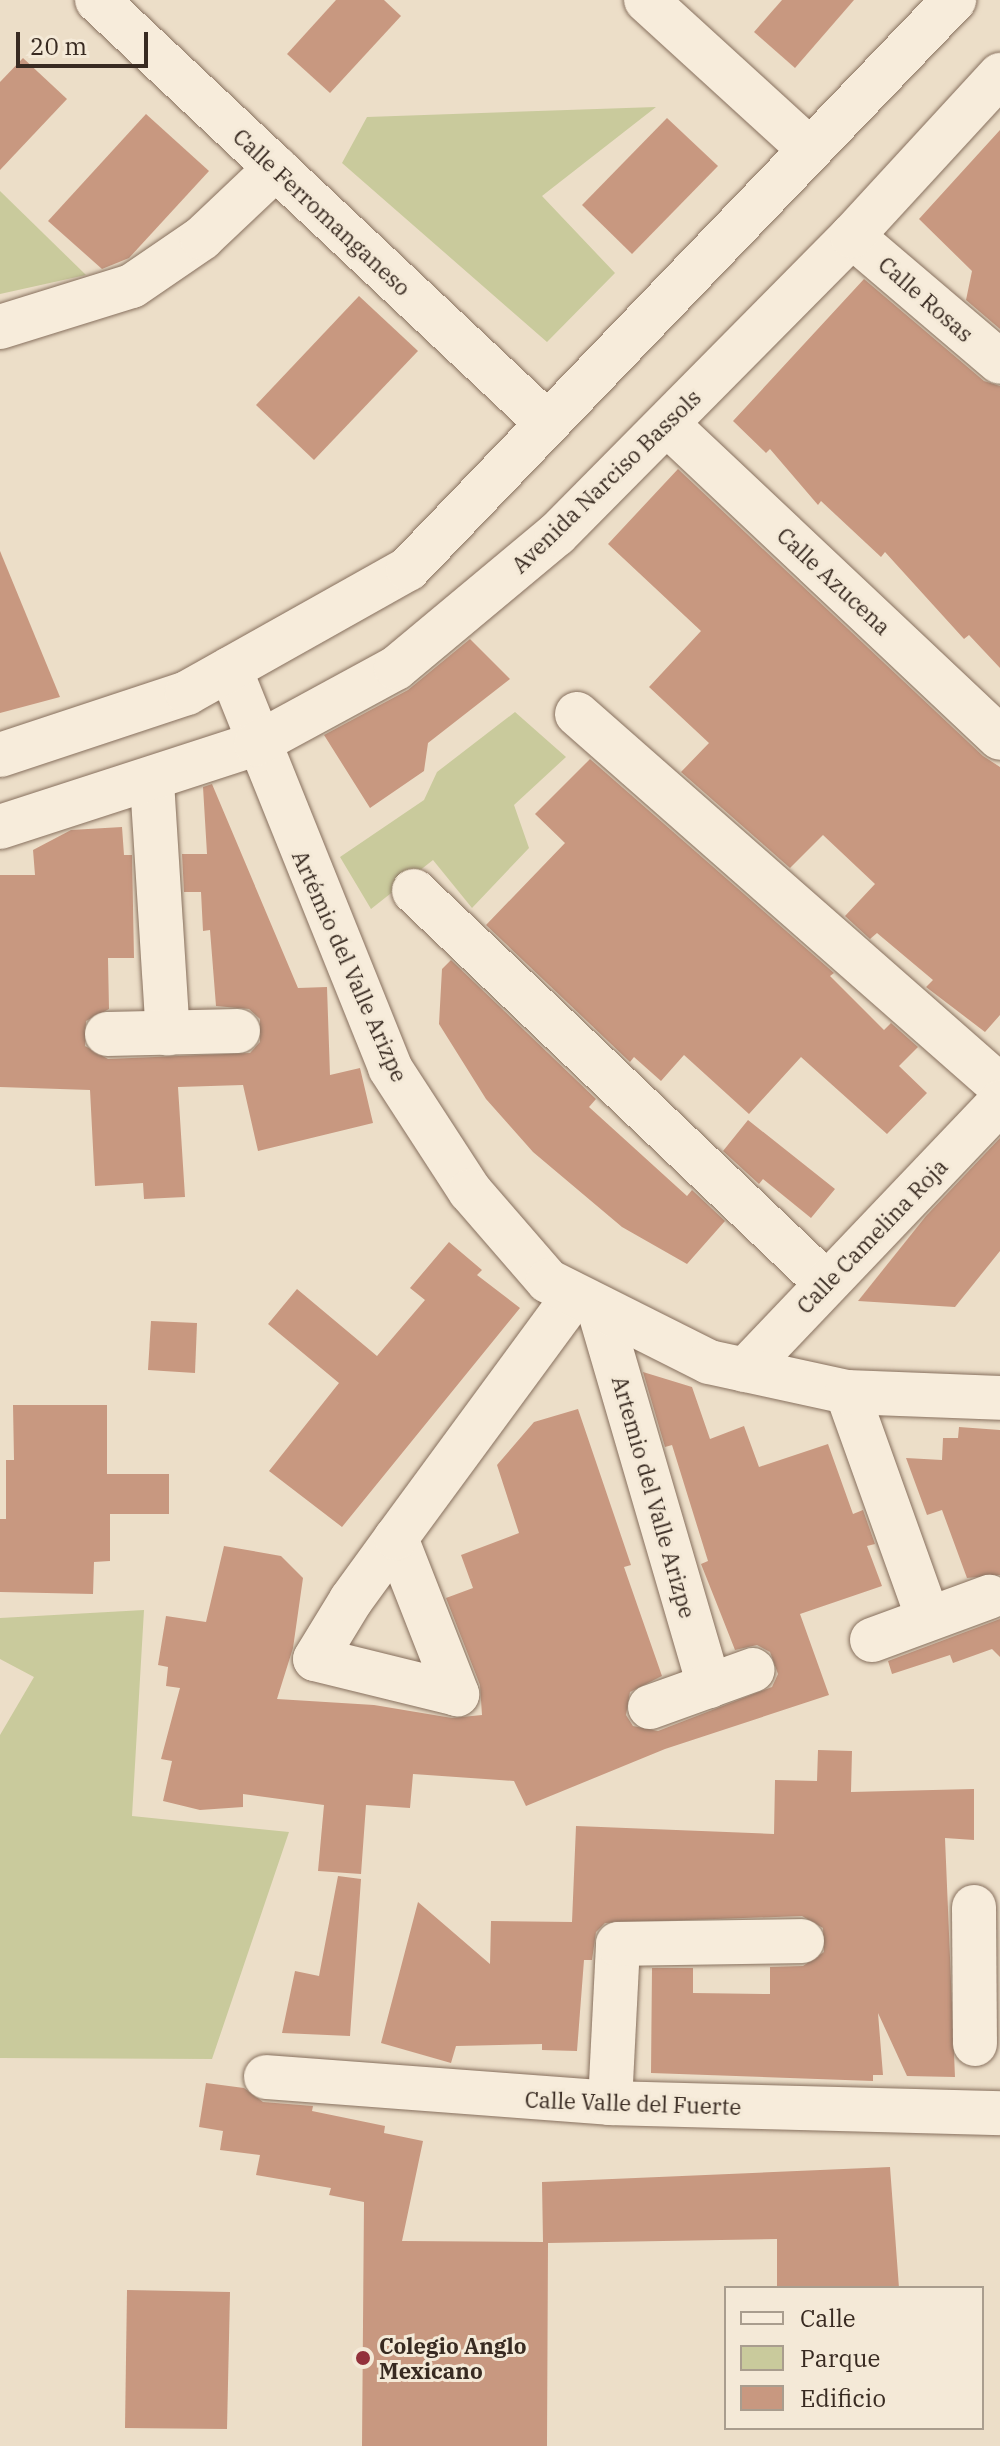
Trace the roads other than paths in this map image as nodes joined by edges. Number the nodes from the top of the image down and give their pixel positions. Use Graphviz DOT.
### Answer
graph roads {
  1 [pos="97,0"];
  2 [pos="646,0"];
  3 [pos="954,0"];
  4 [pos="1000,75"];
  5 [pos="810,150"];
  6 [pos="276,168"];
  7 [pos="852,236"];
  8 [pos="0,327"];
  9 [pos="1000,362"];
  10 [pos="547,423"];
  11 [pos="668,425"];
  12 [pos="230,669"];
  13 [pos="577,714"];
  14 [pos="1000,738"];
  15 [pos="256,744"];
  16 [pos="0,755"];
  17 [pos="152,782"];
  18 [pos="0,827"];
  19 [pos="414,891"];
  20 [pos="238,1031"];
  21 [pos="168,1033"];
  22 [pos="107,1034"];
  23 [pos="1000,1086"];
  24 [pos="1000,1102"];
  25 [pos="826,1283"];
  26 [pos="586,1302"];
  27 [pos="745,1370"];
  28 [pos="847,1392"];
  29 [pos="1000,1398"];
  30 [pos="396,1538"];
  31 [pos="989,1597"];
  32 [pos="928,1618"];
  33 [pos="872,1640"];
  34 [pos="753,1670"];
  35 [pos="709,1686"];
  36 [pos="650,1707"];
  37 [pos="974,1907"];
  38 [pos="802,1941"];
  39 [pos="987,1969"];
  40 [pos="975,2044"];
  41 [pos="266,2077"];
  42 [pos="610,2103"];
  43 [pos="1000,2113"];
  1 -- 6 [label="street, Calle Ferromanganeso"];
  2 -- 5 [label="street"];
  3 -- 5 [label="street"];
  4 -- 7 [label="street, Avenida Narciso Bassols"];
  5 -- 10 [label="street"];
  6 -- 8 [label="street"];
  6 -- 10 [label="street, Calle Ferromanganeso"];
  7 -- 9 [label="street, Calle Rosas"];
  7 -- 11 [label="street, Avenida Narciso Bassols"];
  10 -- 12 [label="street"];
  11 -- 14 [label="street, Calle Azucena"];
  11 -- 15 [label="street, Avenida Narciso Bassols"];
  12 -- 15 [label="street, Artémio del Valle Arizpe"];
  12 -- 16 [label="street"];
  13 -- 23 [label="street"];
  15 -- 17 [label="street, Avenida Narciso Bassols"];
  15 -- 26 [label="street, Artémio del Valle Arizpe"];
  17 -- 18 [label="street, Avenida Narciso Bassols"];
  17 -- 21 [label="street"];
  19 -- 25 [label="street"];
  20 -- 21 [label="street"];
  21 -- 22 [label="street"];
  24 -- 25 [label="street, Calle Camelina Roja"];
  25 -- 27 [label="street, Calle Camelina Roja"];
  26 -- 27 [label="street, Artémio del Valle Arizpe"];
  26 -- 30 [label="street"];
  26 -- 35 [label="street, Artemio del Valle Arizpe"];
  27 -- 28 [label="street, Artémio del Valle Arizpe"];
  28 -- 29 [label="street, Artémio del Valle Arizpe"];
  28 -- 32 [label="street"];
  31 -- 32 [label="street"];
  32 -- 33 [label="street"];
  34 -- 35 [label="street"];
  35 -- 36 [label="street"];
  37 -- 39 [label="street"];
  38 -- 42 [label="street"];
  39 -- 40 [label="street"];
  41 -- 42 [label="street, Calle Valle del Fuerte"];
  42 -- 43 [label="street, Calle Valle del Fuerte"];
}
